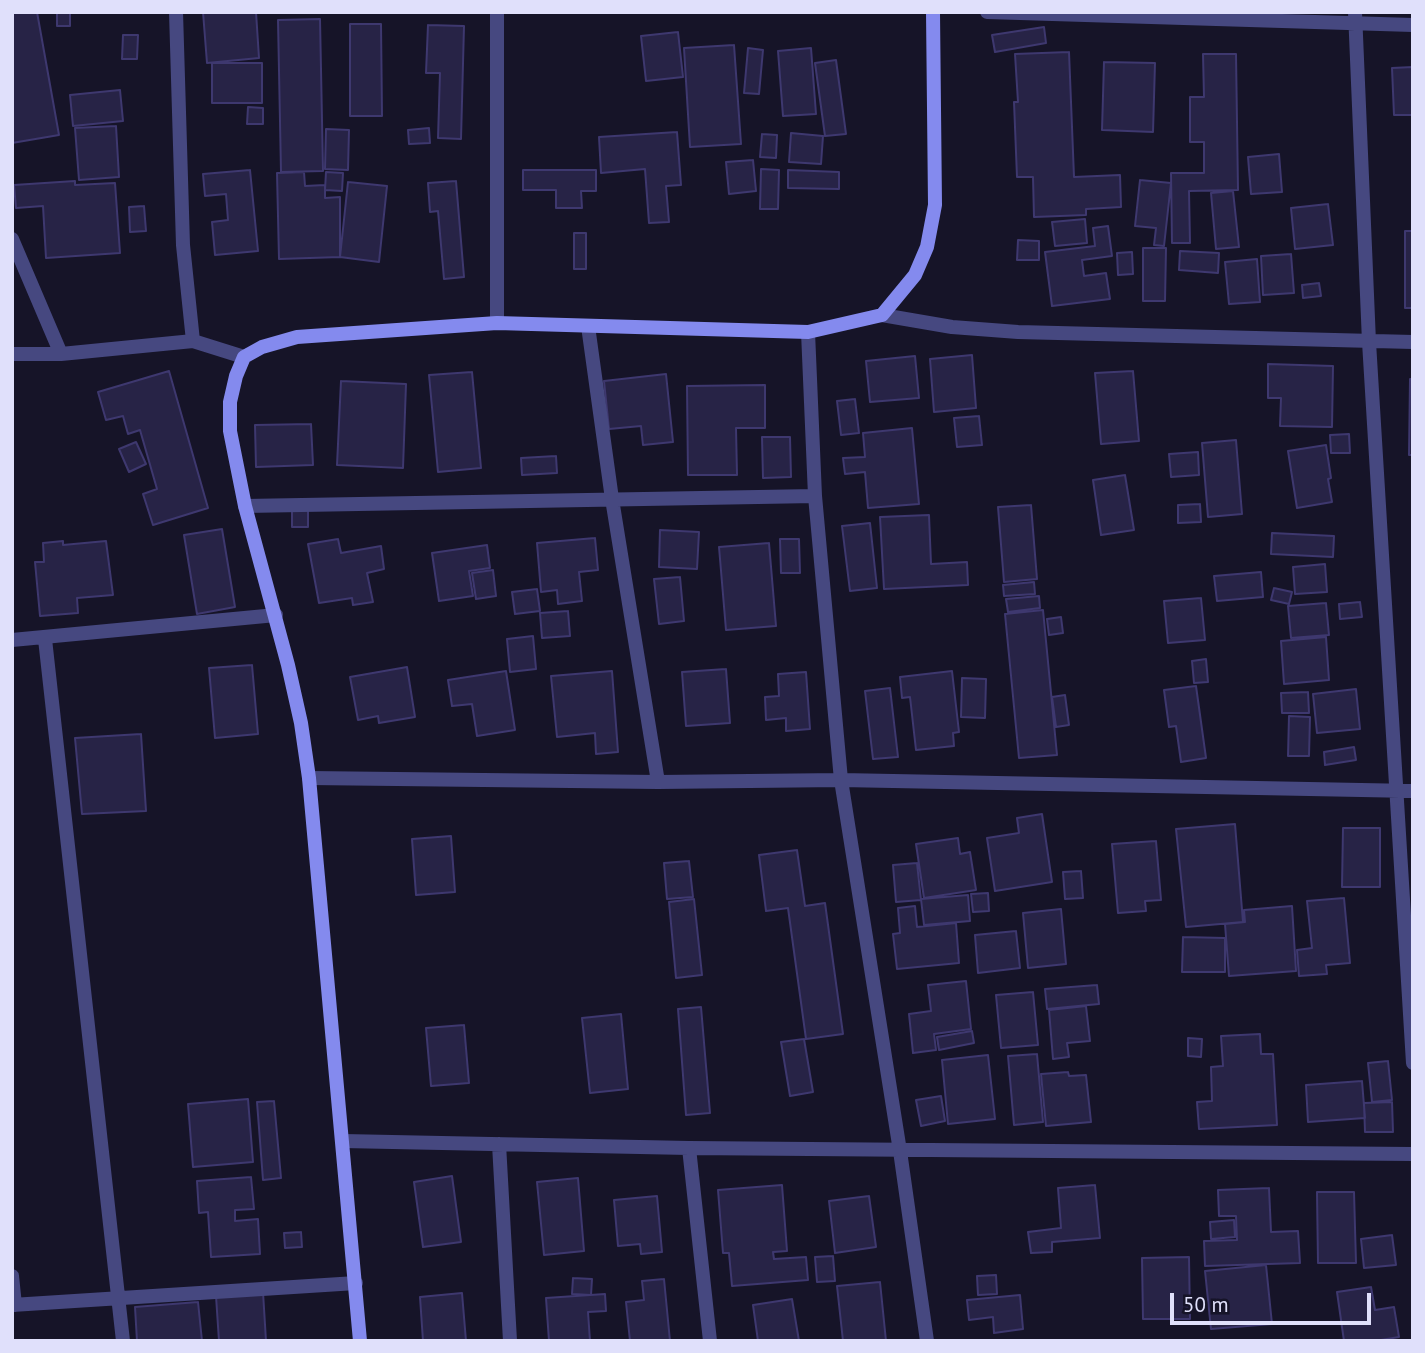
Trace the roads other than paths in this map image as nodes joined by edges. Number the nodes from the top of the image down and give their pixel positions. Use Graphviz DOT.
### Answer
graph roads {
  1 [pos="176,12"];
  2 [pos="497,12"];
  3 [pos="933,12"];
  4 [pos="987,12"];
  5 [pos="1355,18"];
  6 [pos="1413,25"];
  7 [pos="12,239"];
  8 [pos="882,315"];
  9 [pos="497,323"];
  10 [pos="588,326"];
  11 [pos="808,332"];
  12 [pos="193,341"];
  13 [pos="1368,342"];
  14 [pos="1413,342"];
  15 [pos="12,354"];
  16 [pos="61,354"];
  17 [pos="244,357"];
  18 [pos="815,496"];
  19 [pos="612,499"];
  20 [pos="245,506"];
  21 [pos="276,615"];
  22 [pos="46,639"];
  23 [pos="12,640"];
  24 [pos="309,778"];
  25 [pos="841,780"];
  26 [pos="658,782"];
  27 [pos="1396,791"];
  28 [pos="1413,791"];
  29 [pos="1413,1063"];
  30 [pos="343,1141"];
  31 [pos="499,1144"];
  32 [pos="689,1148"];
  33 [pos="900,1151"];
  34 [pos="1413,1154"];
  35 [pos="12,1276"];
  36 [pos="356,1283"];
  37 [pos="117,1298"];
  38 [pos="14,1305"];
  39 [pos="123,1341"];
  40 [pos="360,1341"];
  41 [pos="510,1341"];
  42 [pos="710,1341"];
  43 [pos="927,1341"];
  1 -- 12 [label="street"];
  2 -- 9 [label="street"];
  3 -- 8 [label="main road"];
  4 -- 5 [label="street"];
  5 -- 6 [label="street"];
  5 -- 13 [label="street"];
  7 -- 16 [label="street"];
  8 -- 11 [label="main road"];
  8 -- 13 [label="street"];
  9 -- 10 [label="main road"];
  9 -- 17 [label="main road"];
  10 -- 11 [label="main road"];
  10 -- 19 [label="street"];
  11 -- 18 [label="street"];
  12 -- 16 [label="street"];
  12 -- 17 [label="street"];
  13 -- 14 [label="street"];
  13 -- 27 [label="street"];
  15 -- 16 [label="street"];
  17 -- 20 [label="main road"];
  18 -- 19 [label="street"];
  18 -- 25 [label="street"];
  19 -- 20 [label="street"];
  19 -- 26 [label="street"];
  20 -- 21 [label="main road"];
  21 -- 22 [label="street"];
  21 -- 24 [label="main road"];
  22 -- 23 [label="street"];
  22 -- 37 [label="street"];
  24 -- 26 [label="street"];
  24 -- 30 [label="main road"];
  25 -- 26 [label="street"];
  25 -- 27 [label="street"];
  25 -- 33 [label="street"];
  27 -- 28 [label="street"];
  27 -- 29 [label="street"];
  30 -- 31 [label="street"];
  30 -- 36 [label="main road"];
  31 -- 32 [label="street"];
  31 -- 41 [label="street"];
  32 -- 33 [label="street"];
  32 -- 42 [label="street"];
  33 -- 34 [label="street"];
  33 -- 43 [label="street"];
  35 -- 38 [label="street"];
  36 -- 37 [label="street"];
  36 -- 40 [label="main road"];
  37 -- 38 [label="street"];
  37 -- 39 [label="street"];
}
